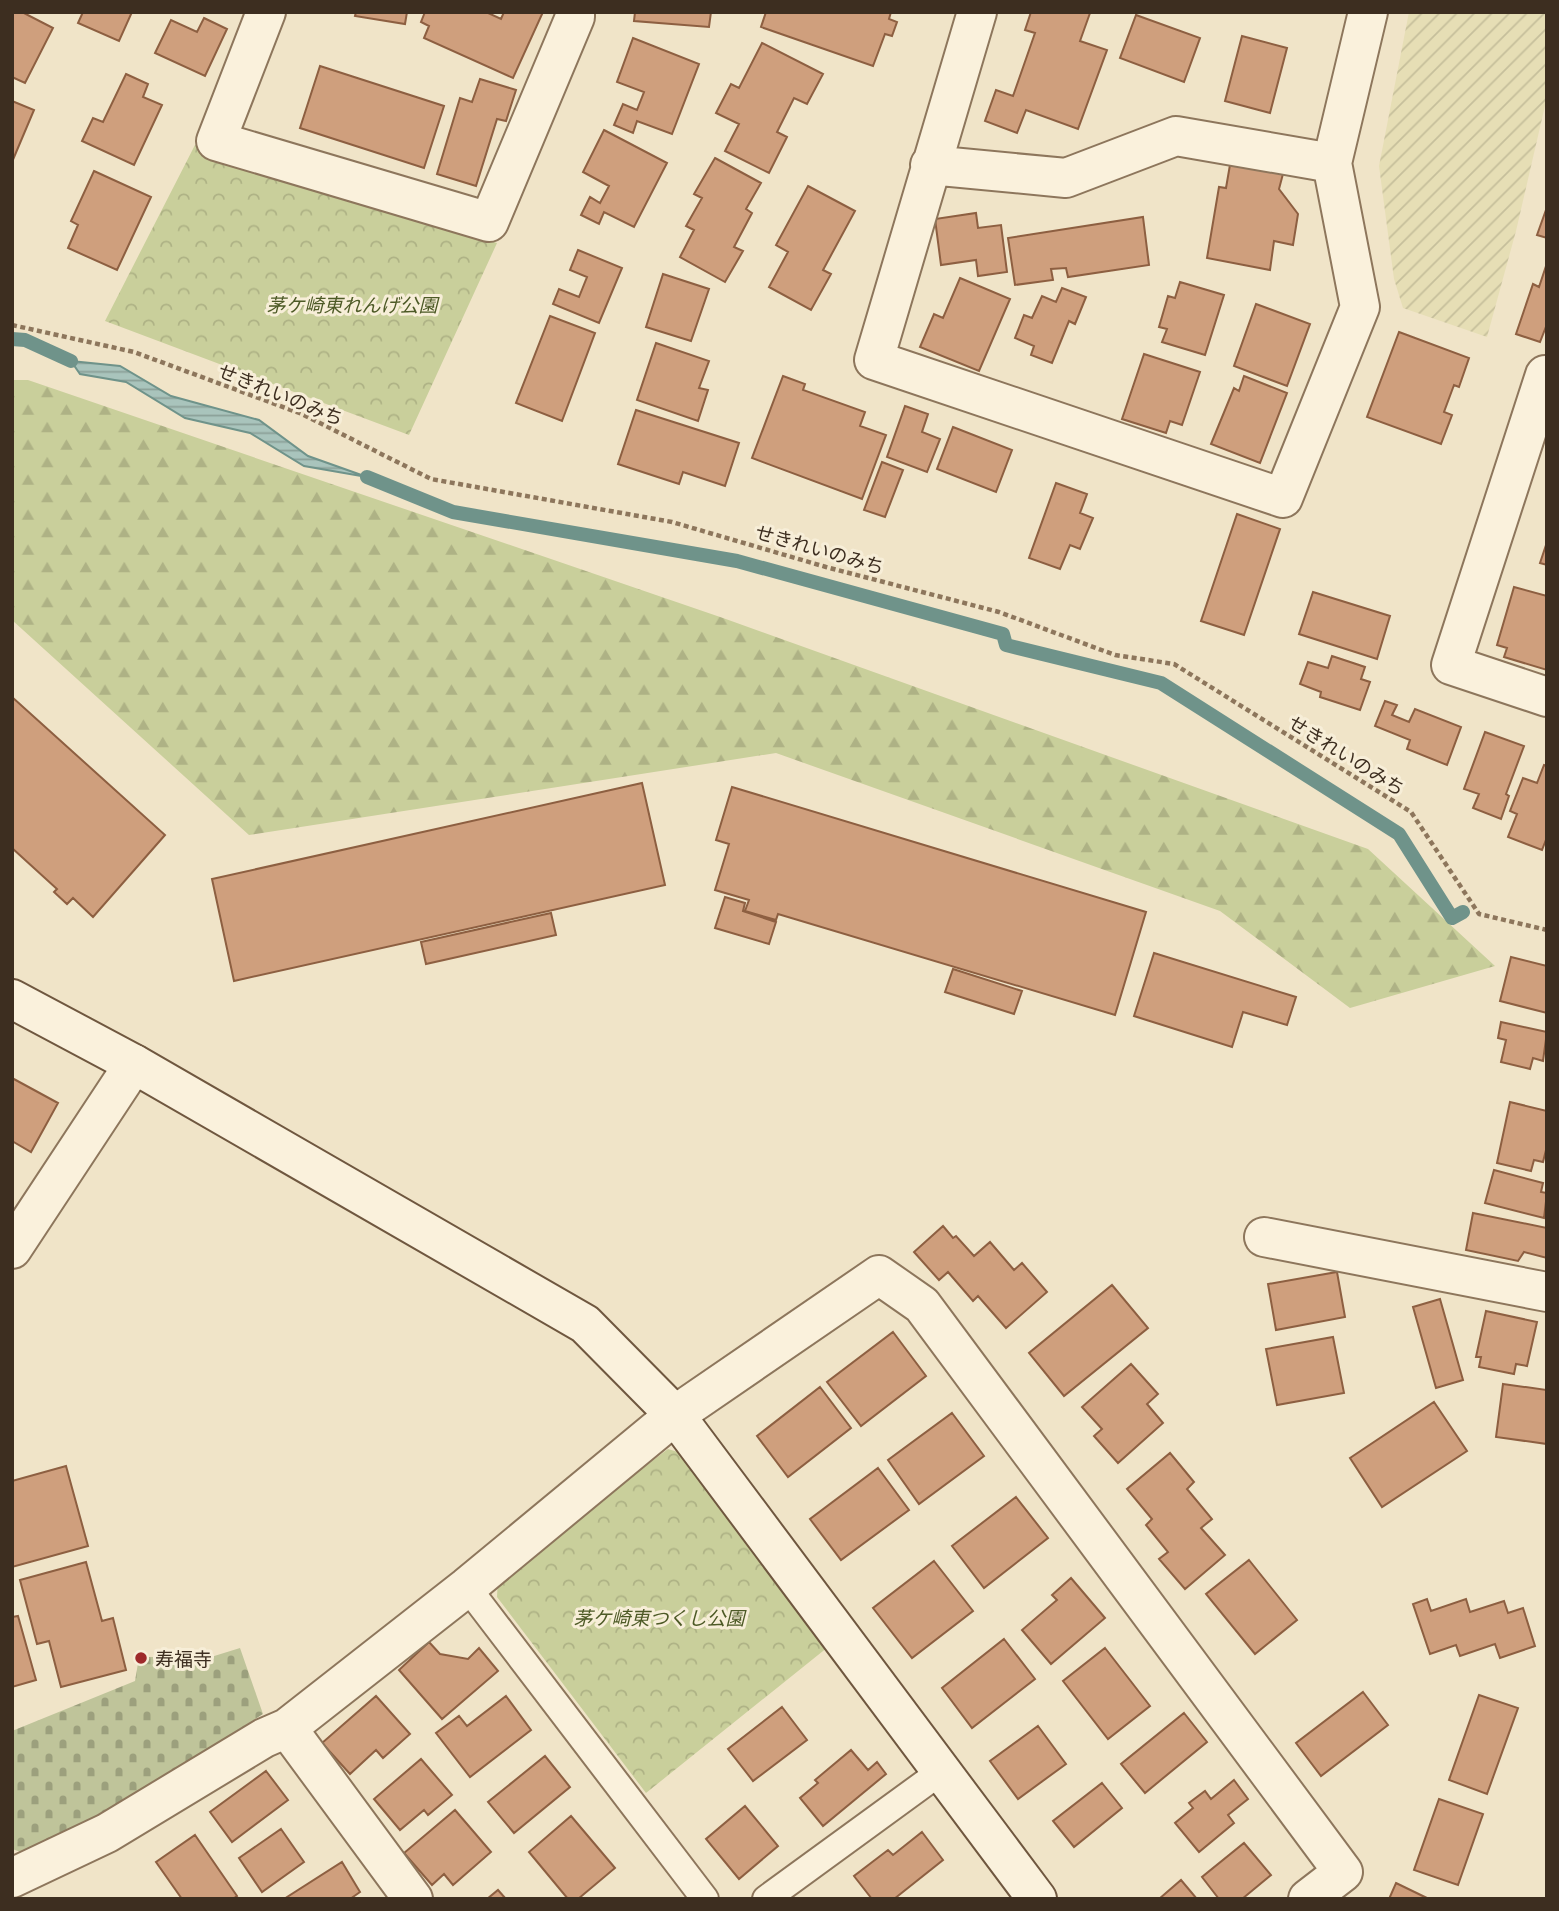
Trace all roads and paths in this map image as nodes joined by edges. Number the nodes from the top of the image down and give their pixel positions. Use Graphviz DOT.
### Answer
graph roads {
  1 [pos="266,12"];
  2 [pos="575,12"];
  3 [pos="977,12"];
  4 [pos="1368,12"];
  5 [pos="1332,163"];
  6 [pos="930,165"];
  7 [pos="12,325"];
  8 [pos="1547,376"];
  9 [pos="1547,697"];
  10 [pos="1547,930"];
  11 [pos="12,999"];
  12 [pos="134,1064"];
  13 [pos="1264,1237"];
  14 [pos="12,1249"];
  15 [pos="1547,1292"];
  16 [pos="676,1415"];
  17 [pos="467,1587"];
  18 [pos="287,1728"];
  19 [pos="943,1770"];
  20 [pos="12,1878"];
  21 [pos="413,1899"];
  22 [pos="705,1899"];
  23 [pos="766,1899"];
  24 [pos="1037,1899"];
  25 [pos="1308,1899"];
  1 -- 2 [label="street"];
  3 -- 6 [label="street"];
  4 -- 5 [label="street"];
  5 -- 6 [label="street"];
  5 -- 6 [label="street"];
  7 -- 10 [label="path, せきれいのみち"];
  8 -- 9 [label="street"];
  11 -- 12 [label="street"];
  12 -- 14 [label="street"];
  12 -- 16 [label="street"];
  13 -- 15 [label="street"];
  16 -- 17 [label="street"];
  16 -- 19 [label="street"];
  16 -- 25 [label="street"];
  17 -- 18 [label="street"];
  17 -- 22 [label="lane"];
  18 -- 20 [label="street"];
  18 -- 21 [label="street"];
  19 -- 23 [label="lane"];
  19 -- 24 [label="street"];
}
